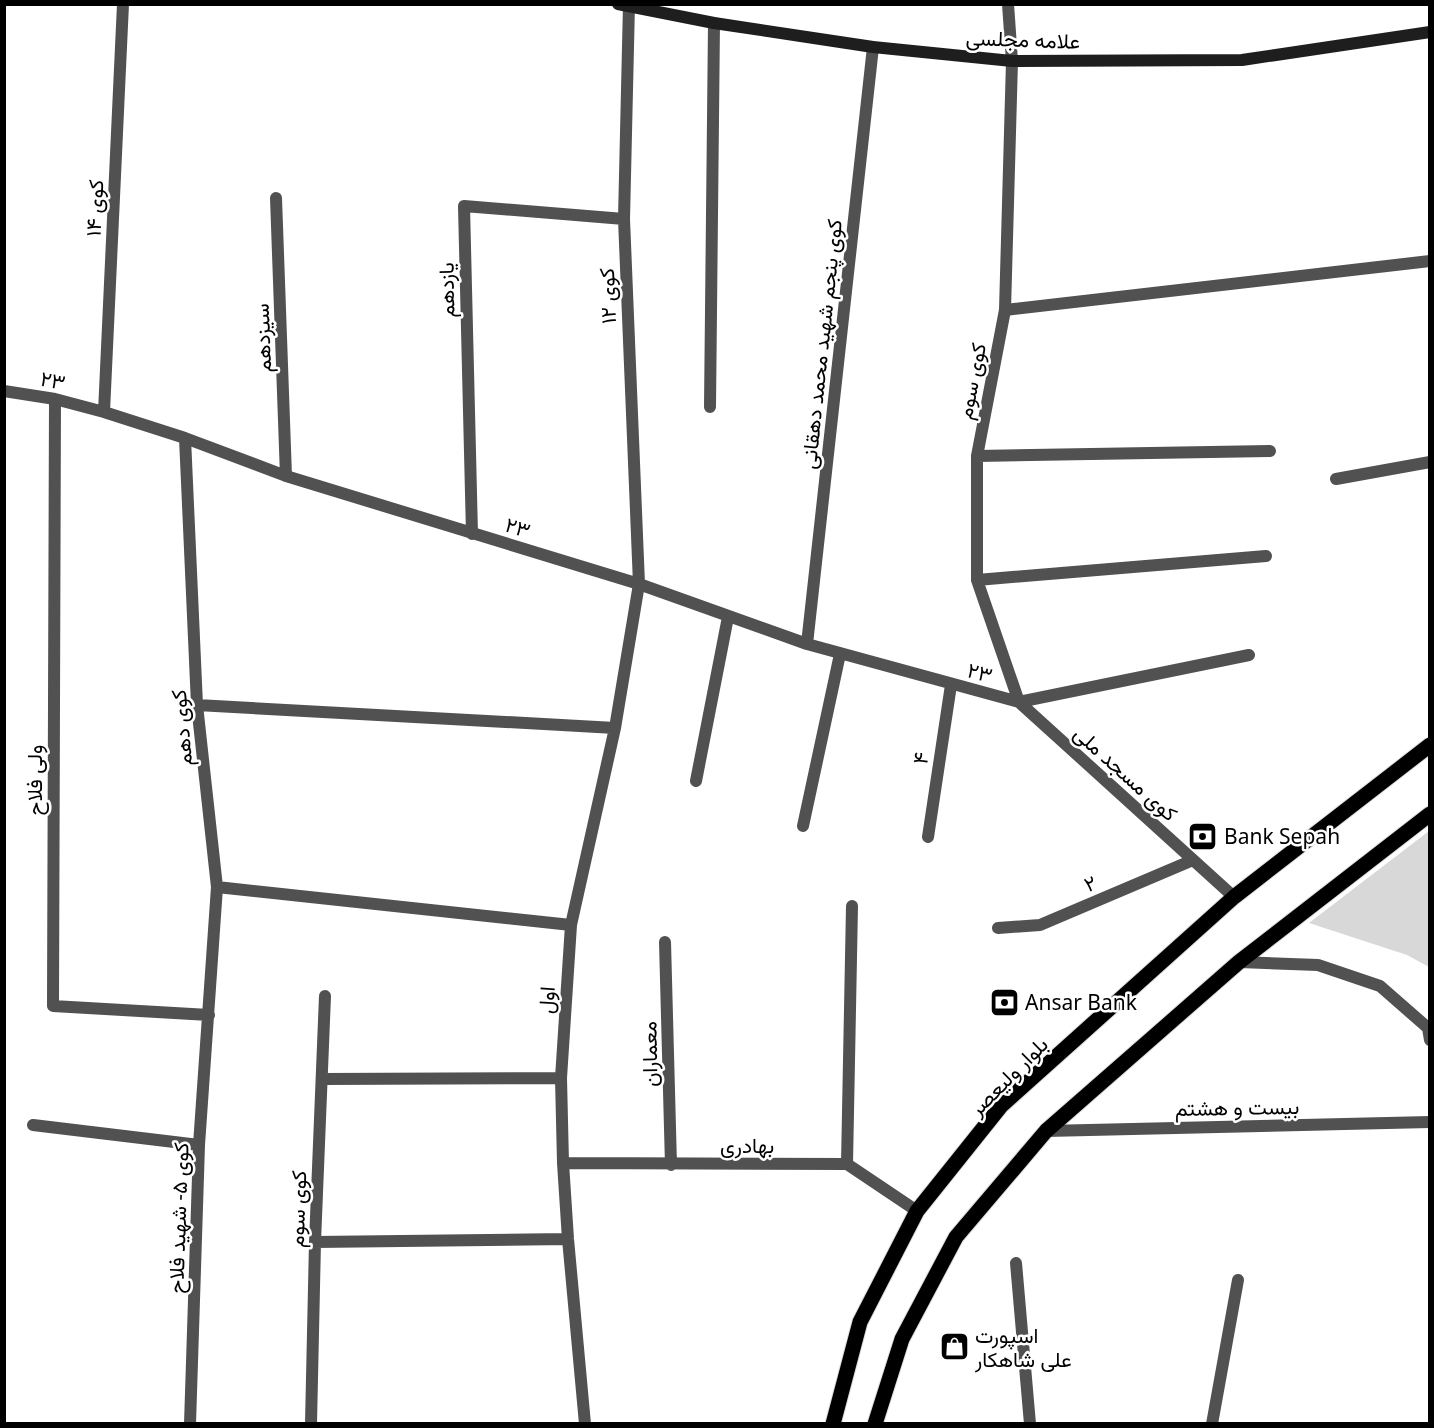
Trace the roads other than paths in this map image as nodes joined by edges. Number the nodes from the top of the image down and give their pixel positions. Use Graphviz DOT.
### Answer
graph roads {
  1 [pos="123,4"];
  2 [pos="1008,4"];
  3 [pos="625,5"];
  4 [pos="714,23"];
  5 [pos="1430,32"];
  6 [pos="873,47"];
  7 [pos="1012,61"];
  8 [pos="276,198"];
  9 [pos="624,219"];
  10 [pos="1430,261"];
  11 [pos="1005,310"];
  12 [pos="4,391"];
  13 [pos="55,399"];
  14 [pos="710,407"];
  15 [pos="104,412"];
  16 [pos="185,438"];
  17 [pos="1270,451"];
  18 [pos="977,456"];
  19 [pos="1430,462"];
  20 [pos="286,476"];
  21 [pos="1336,479"];
  22 [pos="472,534"];
  23 [pos="1266,556"];
  24 [pos="977,580"];
  25 [pos="639,584"];
  26 [pos="728,617"];
  27 [pos="807,644"];
  28 [pos="840,654"];
  29 [pos="1249,655"];
  30 [pos="951,685"];
  31 [pos="1019,702"];
  32 [pos="197,705"];
  33 [pos="615,728"];
  34 [pos="1430,745"];
  35 [pos="696,781"];
  36 [pos="1430,814"];
  37 [pos="803,826"];
  38 [pos="928,837"];
  39 [pos="1193,860"];
  40 [pos="217,887"];
  41 [pos="1234,897"];
  42 [pos="852,906"];
  43 [pos="571,925"];
  44 [pos="998,928"];
  45 [pos="665,942"];
  46 [pos="1239,962"];
  47 [pos="325,996"];
  48 [pos="209,1015"];
  49 [pos="1429,1031"];
  50 [pos="561,1078"];
  51 [pos="322,1079"];
  52 [pos="1430,1122"];
  53 [pos="33,1125"];
  54 [pos="1046,1131"];
  55 [pos="199,1145"];
  56 [pos="563,1163"];
  57 [pos="847,1164"];
  58 [pos="671,1165"];
  59 [pos="917,1210"];
  60 [pos="567,1239"];
  61 [pos="315,1242"];
  62 [pos="1016,1263"];
  63 [pos="1238,1280"];
  64 [pos="190,1424"];
  65 [pos="311,1424"];
  66 [pos="585,1424"];
  67 [pos="833,1424"];
  68 [pos="875,1424"];
  69 [pos="1030,1424"];
  70 [pos="1212,1424"];
  1 -- 15 [label="street, کوی ۱۴"];
  2 -- 7 [label="street, کوی سوم"];
  3 -- 4 [label="main road, علامه مجلسی"];
  3 -- 9 [label="street, کوی ۱۲"];
  4 -- 6 [label="main road, علامه مجلسی"];
  4 -- 14 [label="street"];
  5 -- 7 [label="main road, علامه مجلسی"];
  6 -- 7 [label="main road, علامه مجلسی"];
  6 -- 27 [label="street, کوی پنجم شهید محمد دهقانی"];
  7 -- 11 [label="street, کوی سوم"];
  8 -- 20 [label="street, سیزدهم"];
  9 -- 22 [label="street, یازدهم"];
  9 -- 25 [label="street, کوی ۱۲"];
  10 -- 11 [label="street"];
  11 -- 18 [label="street, کوی سوم"];
  12 -- 13 [label="street, ۲۳"];
  13 -- 15 [label="street, ۲۳"];
  13 -- 48 [label="street, ولی فلاح"];
  15 -- 16 [label="street, ۲۳"];
  16 -- 20 [label="street, ۲۳"];
  16 -- 32 [label="street, کوی دهم"];
  17 -- 18 [label="street"];
  18 -- 24 [label="street, کوی سوم"];
  19 -- 21 [label="street"];
  20 -- 22 [label="street, ۲۳"];
  22 -- 25 [label="street, ۲۳"];
  23 -- 24 [label="street"];
  24 -- 31 [label="street, کوی سوم"];
  25 -- 26 [label="street, ۲۳"];
  25 -- 33 [label="street, اول"];
  26 -- 27 [label="street, ۲۳"];
  26 -- 35 [label="street"];
  27 -- 28 [label="street, ۲۳"];
  28 -- 30 [label="street, ۲۳"];
  28 -- 37 [label="street"];
  29 -- 31 [label="street"];
  30 -- 31 [label="street, ۲۳"];
  30 -- 38 [label="street, ۴"];
  31 -- 39 [label="street, کوی مسجد ملی"];
  32 -- 33 [label="street"];
  32 -- 40 [label="street, کوی دهم"];
  33 -- 43 [label="street, اول"];
  34 -- 41 [label="main road, بلوار ولیعصر"];
  36 -- 46 [label="main road"];
  39 -- 41 [label="street, کوی مسجد ملی"];
  39 -- 44 [label="street, ۲"];
  40 -- 43 [label="street"];
  40 -- 48 [label="street, کوی دهم"];
  41 -- 59 [label="main road, بلوار ولیعصر"];
  42 -- 57 [label="street"];
  43 -- 50 [label="street, اول"];
  45 -- 58 [label="street, معماران"];
  46 -- 49 [label="street"];
  46 -- 54 [label="main road"];
  47 -- 51 [label="street, کوی سوم"];
  48 -- 55 [label="street, کوی ۵- شهید فلاح"];
  50 -- 51 [label="street"];
  50 -- 56 [label="street, اول"];
  51 -- 61 [label="street, کوی سوم"];
  52 -- 54 [label="street, بیست و هشتم"];
  53 -- 55 [label="street"];
  54 -- 68 [label="main road"];
  55 -- 64 [label="street, کوی ۵- شهید فلاح"];
  56 -- 58 [label="street, بهادری"];
  56 -- 60 [label="street, اول"];
  57 -- 58 [label="street, بهادری"];
  57 -- 59 [label="street"];
  59 -- 67 [label="main road, بلوار ولیعصر"];
  60 -- 61 [label="street"];
  60 -- 66 [label="street, اول"];
  61 -- 65 [label="street, کوی سوم"];
  62 -- 69 [label="street"];
  63 -- 70 [label="street"];
}
